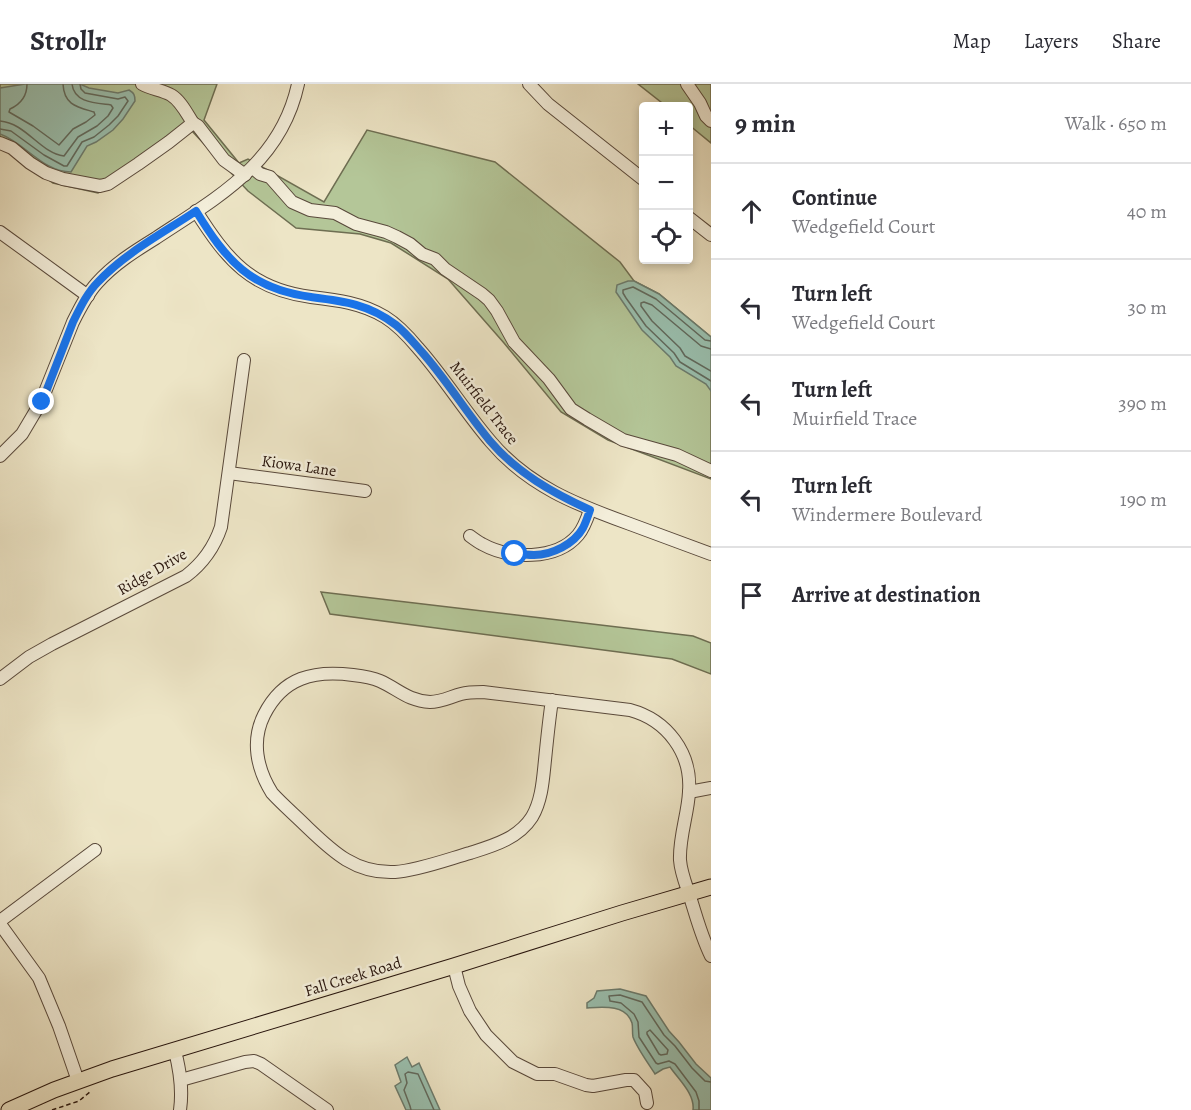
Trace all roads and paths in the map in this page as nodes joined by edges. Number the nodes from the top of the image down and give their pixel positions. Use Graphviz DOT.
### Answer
graph roads {
  1 [pos="142,84"];
  2 [pos="298,84"];
  3 [pos="529,84"];
  4 [pos="687,84"];
  5 [pos="711,121"];
  6 [pos="193,123"];
  7 [pos="0,143"];
  8 [pos="249,171"];
  9 [pos="639,176"];
  10 [pos="196,211"];
  11 [pos="693,221"];
  12 [pos="0,232"];
  13 [pos="711,235"];
  14 [pos="88,296"];
  15 [pos="244,360"];
  16 [pos="0,456"];
  17 [pos="711,471"];
  18 [pos="229,473"];
  19 [pos="365,491"];
  20 [pos="590,510"];
  21 [pos="470,536"];
  22 [pos="711,554"];
  23 [pos="0,679"];
  24 [pos="552,700"];
  25 [pos="711,788"];
  26 [pos="689,792"];
  27 [pos="95,850"];
  28 [pos="711,887"];
  29 [pos="689,893"];
  30 [pos="0,922"];
  31 [pos="711,956"];
  32 [pos="454,966"];
  33 [pos="174,1051"];
  34 [pos="181,1080"];
  35 [pos="78,1081"];
  36 [pos="647,1103"];
  37 [pos="9,1110"];
  38 [pos="180,1110"];
  39 [pos="327,1110"];
  1 -- 6 [label="street"];
  2 -- 8 [label="street"];
  3 -- 9 [label="street"];
  4 -- 5 [label="street"];
  6 -- 7 [label="street"];
  6 -- 8 [label="street"];
  8 -- 10 [label="street"];
  8 -- 17 [label="street"];
  10 -- 14 [label="street"];
  10 -- 20 [label="street, Muirfield Trace"];
  11 -- 13 [label="street"];
  12 -- 14 [label="street"];
  14 -- 16 [label="street"];
  15 -- 18 [label="street, Ridge Drive"];
  18 -- 19 [label="street, Kiowa Lane"];
  18 -- 23 [label="street, Ridge Drive"];
  20 -- 21 [label="street"];
  20 -- 22 [label="street, Muirfield Trace"];
  24 -- 24 [label="street"];
  24 -- 26 [label="street"];
  25 -- 26 [label="street"];
  26 -- 29 [label="street"];
  27 -- 30 [label="street"];
  28 -- 29 [label="main road, Fall Creek Road"];
  29 -- 31 [label="street"];
  29 -- 32 [label="main road, Fall Creek Road"];
  30 -- 35 [label="street"];
  32 -- 33 [label="main road, Fall Creek Road"];
  32 -- 36 [label="street"];
  33 -- 34 [label="street"];
  33 -- 35 [label="main road, Fall Creek Road"];
  34 -- 38 [label="street"];
  34 -- 39 [label="street"];
  35 -- 37 [label="main road, Fall Creek Road"];
}
